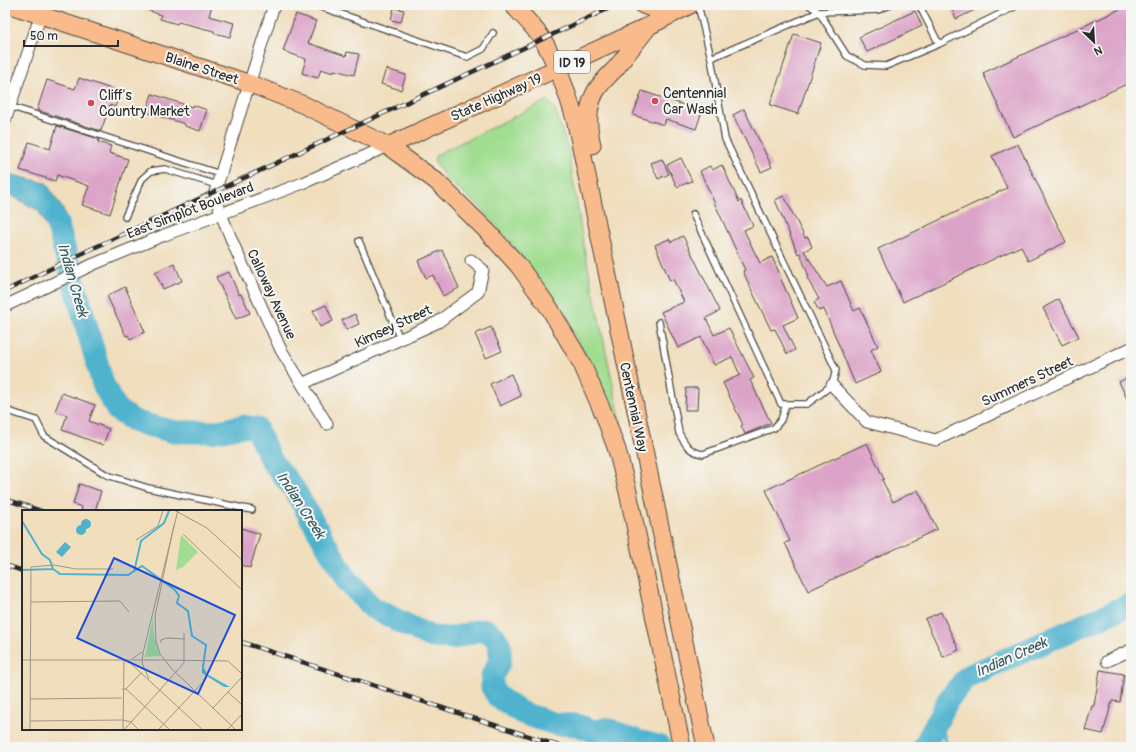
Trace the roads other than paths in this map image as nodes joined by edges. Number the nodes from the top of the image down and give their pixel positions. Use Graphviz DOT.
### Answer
graph roads {
  1 [pos="10,5"];
  2 [pos="274,5"];
  3 [pos="315,5"];
  4 [pos="513,5"];
  5 [pos="642,5"];
  6 [pos="690,5"];
  7 [pos="698,5"];
  8 [pos="810,5"];
  9 [pos="890,5"];
  10 [pos="919,5"];
  11 [pos="1018,5"];
  12 [pos="42,10"];
  13 [pos="819,12"];
  14 [pos="670,16"];
  15 [pos="649,26"];
  16 [pos="493,34"];
  17 [pos="939,44"];
  18 [pos="710,58"];
  19 [pos="558,69"];
  20 [pos="248,82"];
  21 [pos="8,106"];
  22 [pos="5,121"];
  23 [pos="388,146"];
  24 [pos="220,174"];
  25 [pos="217,185"];
  26 [pos="221,214"];
  27 [pos="693,214"];
  28 [pos="126,217"];
  29 [pos="359,241"];
  30 [pos="471,260"];
  31 [pos="5,306"];
  32 [pos="659,322"];
  33 [pos="400,339"];
  34 [pos="1131,348"];
  35 [pos="628,380"];
  36 [pos="302,384"];
  37 [pos="832,386"];
  38 [pos="786,404"];
  39 [pos="5,410"];
  40 [pos="327,424"];
  41 [pos="252,510"];
  42 [pos="1131,650"];
  43 [pos="1107,661"];
  44 [pos="682,747"];
  45 [pos="706,747"];
  1 -- 12 [label="main road, Blaine Street"];
  2 -- 20 [label="street, Calloway Avenue"];
  3 -- 16 [label="lane"];
  4 -- 19 [label="main road, Centennial Way"];
  5 -- 14 [label="main road"];
  6 -- 14 [label="main road, State Highway 19 / ID 19"];
  7 -- 18 [label="lane"];
  8 -- 13 [label="lane"];
  9 -- 13 [label="lane"];
  10 -- 17 [label="lane"];
  11 -- 17 [label="lane"];
  12 -- 20 [label="main road, Blaine Street"];
  12 -- 21 [label="street"];
  13 -- 17 [label="lane"];
  13 -- 18 [label="lane"];
  14 -- 15 [label="main road, State Highway 19 / ID 19"];
  15 -- 19 [label="main road, State Highway 19 / ID 19"];
  15 -- 35 [label="main road"];
  18 -- 37 [label="lane"];
  19 -- 23 [label="main road, State Highway 19 / ID 19"];
  19 -- 35 [label="main road, Centennial Way"];
  20 -- 23 [label="main road, Blaine Street"];
  20 -- 24 [label="street, Calloway Avenue"];
  21 -- 22 [label="street"];
  21 -- 24 [label="lane"];
  23 -- 26 [label="street, East Simplot Boulevard"];
  23 -- 44 [label="main road, Centennial Way"];
  24 -- 25 [label="street, Calloway Avenue"];
  25 -- 26 [label="street, Calloway Avenue"];
  25 -- 28 [label="lane"];
  26 -- 31 [label="street, East Simplot Boulevard"];
  26 -- 36 [label="street, Calloway Avenue"];
  27 -- 38 [label="lane"];
  29 -- 33 [label="lane"];
  30 -- 33 [label="street, Kimsey Street"];
  32 -- 38 [label="lane"];
  33 -- 36 [label="street, Kimsey Street"];
  34 -- 37 [label="street, Summers Street"];
  35 -- 45 [label="main road, Centennial Way"];
  36 -- 40 [label="street, Calloway Avenue"];
  37 -- 38 [label="lane"];
  39 -- 41 [label="lane"];
  42 -- 43 [label="street"];
}
